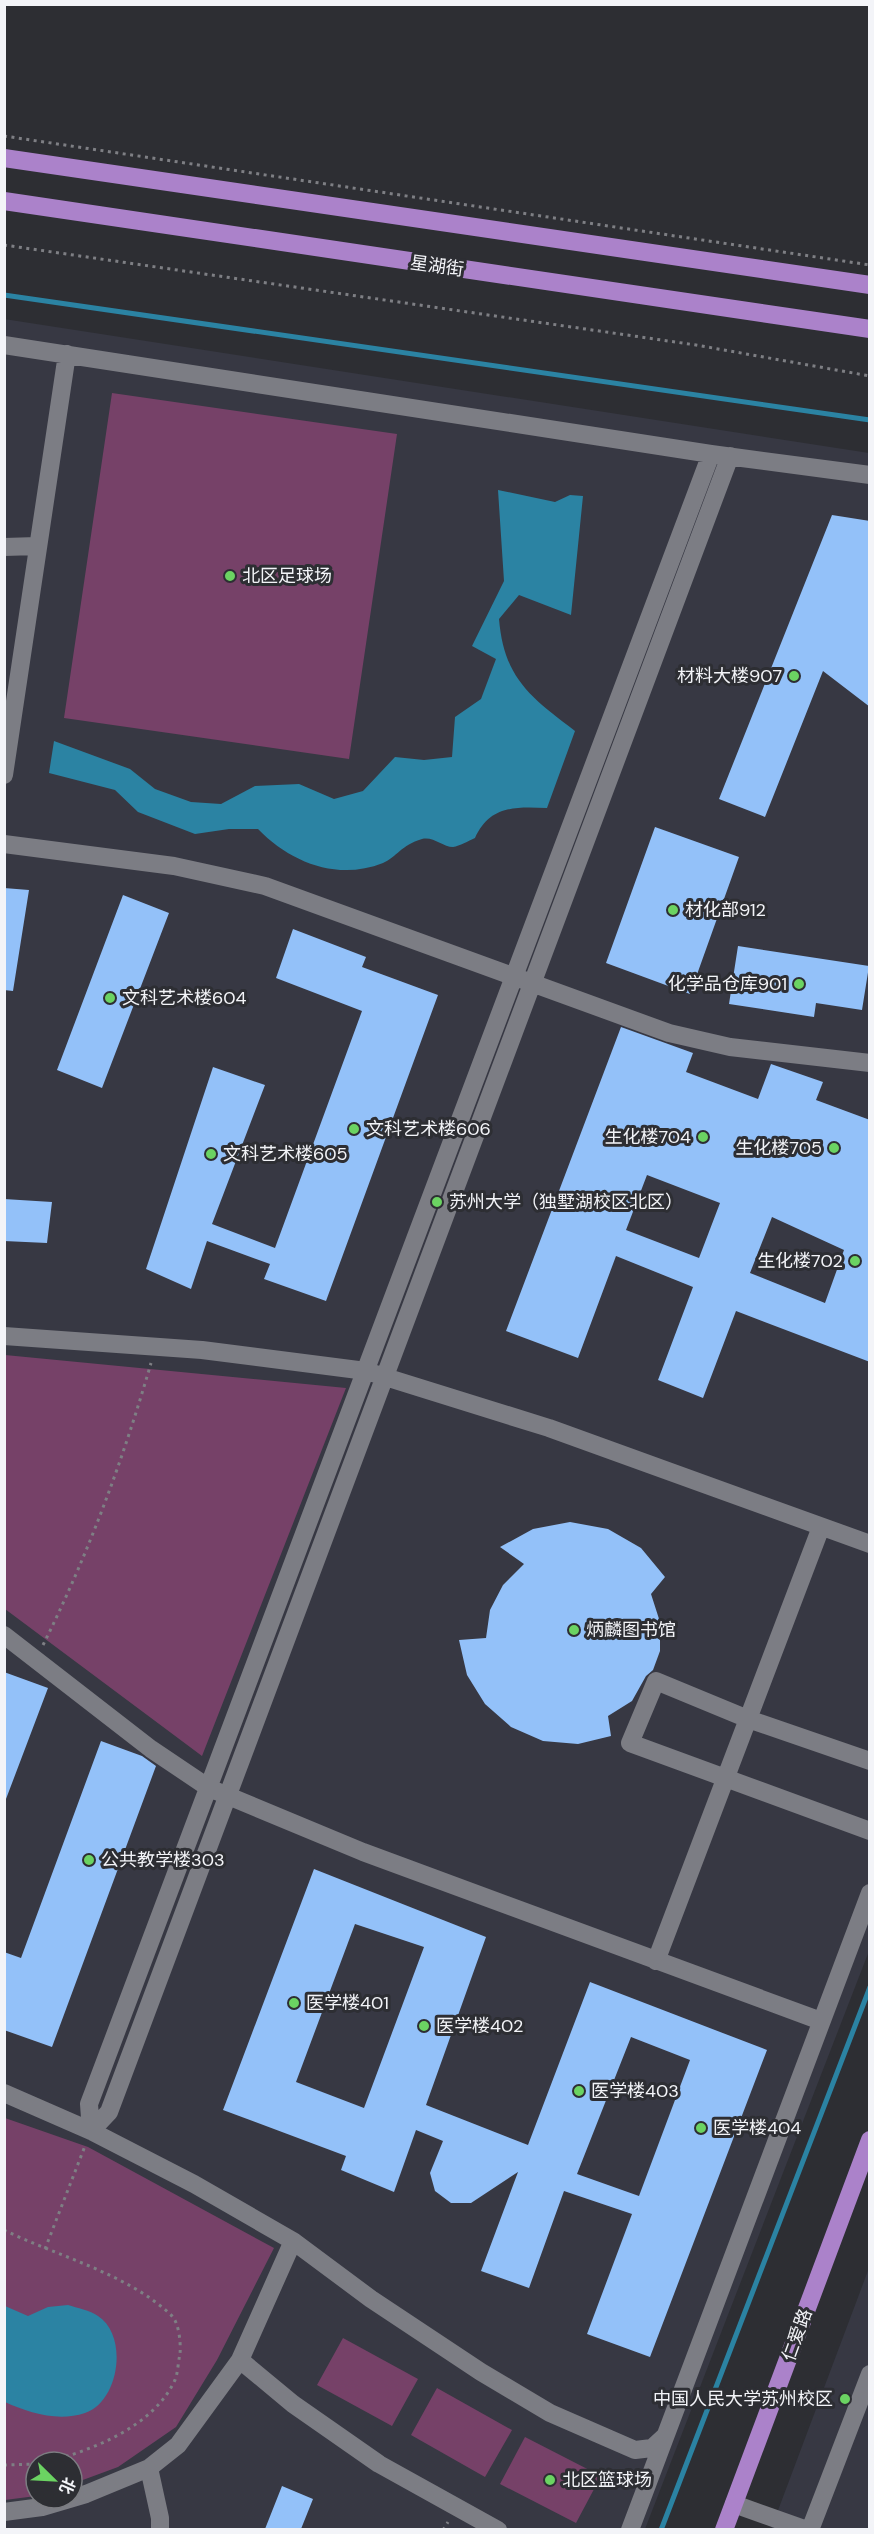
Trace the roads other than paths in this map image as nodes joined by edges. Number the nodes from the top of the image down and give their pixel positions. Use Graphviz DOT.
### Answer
graph roads {
  1 [pos="4,158"];
  2 [pos="4,201"];
  3 [pos="870,285"];
  4 [pos="870,329"];
  5 [pos="4,345"];
  6 [pos="66,354"];
  7 [pos="711,454"];
  8 [pos="730,456"];
  9 [pos="870,476"];
  10 [pos="37,546"];
  11 [pos="4,547"];
  12 [pos="4,775"];
  13 [pos="4,844"];
  14 [pos="522,980"];
  15 [pos="870,1063"];
  16 [pos="4,1336"];
  17 [pos="375,1373"];
  18 [pos="821,1527"];
  19 [pos="870,1544"];
  20 [pos="4,1635"];
  21 [pos="748,1719"];
  22 [pos="870,1761"];
  23 [pos="726,1778"];
  24 [pos="209,1788"];
  25 [pos="226,1796"];
  26 [pos="870,1831"];
  27 [pos="870,1893"];
  28 [pos="656,1961"];
  29 [pos="821,2021"];
  30 [pos="4,2094"];
  31 [pos="91,2131"];
  32 [pos="870,2140"];
  33 [pos="293,2241"];
  34 [pos="240,2360"];
  35 [pos="870,2374"];
  36 [pos="665,2436"];
  37 [pos="149,2468"];
  38 [pos="734,2504"];
  39 [pos="4,2512"];
  40 [pos="160,2529"];
  41 [pos="498,2529"];
  42 [pos="630,2529"];
  43 [pos="724,2529"];
  44 [pos="808,2529"];
  1 -- 3 [label="main road"];
  2 -- 4 [label="main road, 星湖街"];
  5 -- 6 [label="lane"];
  6 -- 7 [label="lane"];
  6 -- 10 [label="lane"];
  7 -- 8 [label="lane"];
  7 -- 14 [label="lane"];
  8 -- 9 [label="lane"];
  8 -- 14 [label="lane"];
  10 -- 11 [label="lane"];
  10 -- 12 [label="lane"];
  13 -- 14 [label="lane"];
  14 -- 15 [label="lane"];
  14 -- 17 [label="lane"];
  16 -- 17 [label="lane"];
  17 -- 18 [label="lane"];
  17 -- 24 [label="lane"];
  17 -- 25 [label="lane"];
  18 -- 19 [label="lane"];
  18 -- 21 [label="lane"];
  20 -- 24 [label="lane"];
  21 -- 22 [label="lane"];
  21 -- 23 [label="lane"];
  21 -- 23 [label="lane"];
  23 -- 26 [label="lane"];
  23 -- 28 [label="lane"];
  24 -- 25 [label="lane"];
  24 -- 31 [label="lane"];
  25 -- 28 [label="lane"];
  25 -- 31 [label="lane"];
  27 -- 29 [label="lane"];
  28 -- 29 [label="lane"];
  29 -- 36 [label="lane"];
  30 -- 31 [label="lane"];
  31 -- 33 [label="lane"];
  32 -- 38 [label="main road, 仁爱路"];
  33 -- 34 [label="lane"];
  33 -- 36 [label="lane"];
  34 -- 37 [label="lane"];
  34 -- 41 [label="lane"];
  35 -- 44 [label="lane"];
  36 -- 42 [label="lane"];
  37 -- 39 [label="lane"];
  37 -- 40 [label="lane"];
  38 -- 43 [label="main road, 仁爱路"];
  38 -- 44 [label="lane"];
}
